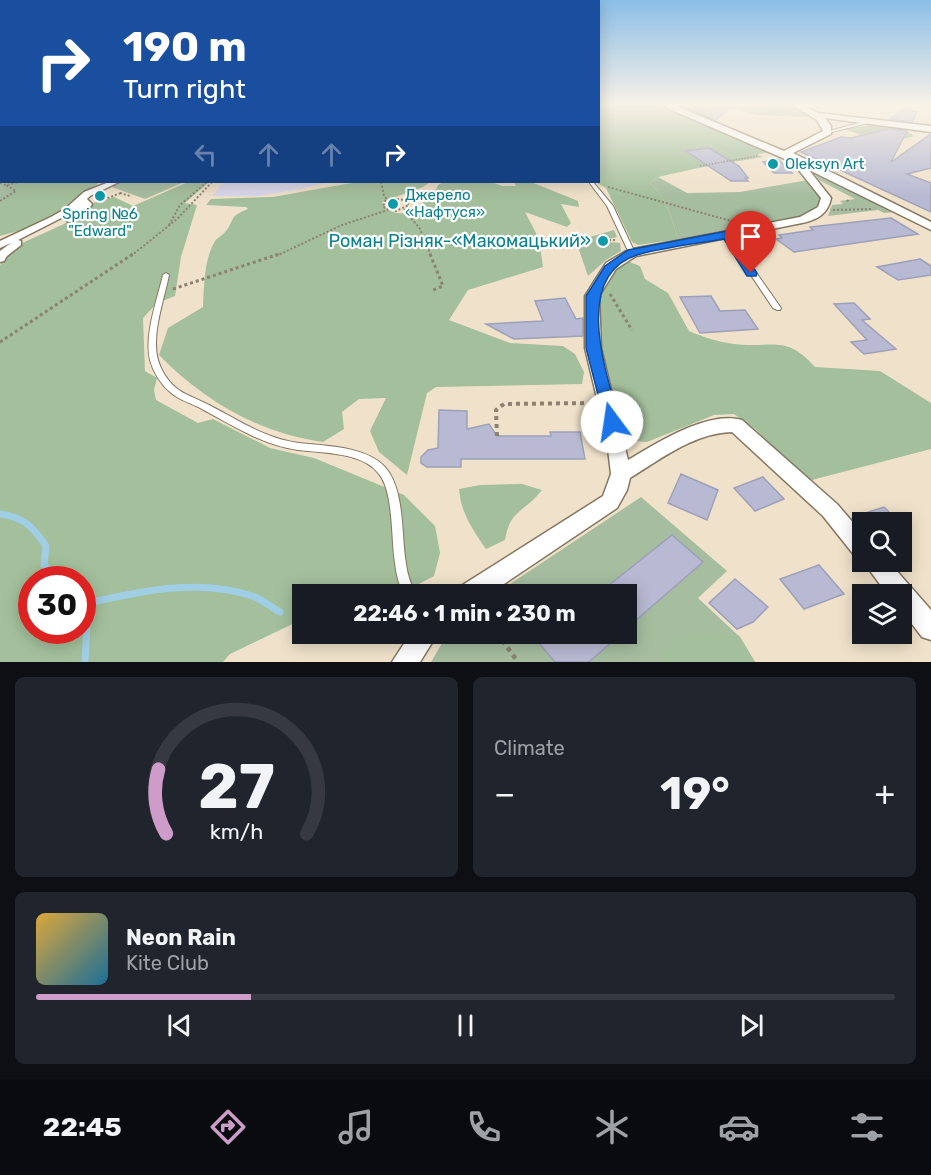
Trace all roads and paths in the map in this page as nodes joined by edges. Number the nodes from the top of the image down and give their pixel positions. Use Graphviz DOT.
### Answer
graph roads {
  1 [pos="737,136"];
  2 [pos="820,136"];
  3 [pos="760,155"];
  4 [pos="798,163"];
  5 [pos="700,166"];
  6 [pos="0,183"];
  7 [pos="14,183"];
  8 [pos="113,183"];
  9 [pos="209,183"];
  10 [pos="209,183"];
  11 [pos="381,183"];
  12 [pos="592,183"];
  13 [pos="595,183"];
  14 [pos="6,185"];
  15 [pos="121,193"];
  16 [pos="81,198"];
  17 [pos="389,200"];
  18 [pos="0,201"];
  19 [pos="100,201"];
  20 [pos="404,209"];
  21 [pos="876,209"];
  22 [pos="388,210"];
  23 [pos="836,210"];
  24 [pos="917,219"];
  25 [pos="931,226"];
  26 [pos="169,227"];
  27 [pos="756,230"];
  28 [pos="727,235"];
  29 [pos="931,240"];
  30 [pos="0,245"];
  31 [pos="632,253"];
  32 [pos="0,259"];
  33 [pos="166,275"];
  34 [pos="603,279"];
  35 [pos="431,291"];
  36 [pos="163,292"];
  37 [pos="777,308"];
  38 [pos="632,330"];
  39 [pos="0,342"];
  40 [pos="607,403"];
  41 [pos="497,436"];
  42 [pos="621,474"];
  43 [pos="852,536"];
  44 [pos="883,572"];
  45 [pos="405,584"];
  46 [pos="484,584"];
  47 [pos="931,628"];
  48 [pos="418,644"];
  49 [pos="505,644"];
  50 [pos="405,662"];
  51 [pos="518,662"];
  1 -- 4 [label="street"];
  2 -- 4 [label="street"];
  3 -- 5 [label="path"];
  4 -- 24 [label="street"];
  4 -- 27 [label="street"];
  6 -- 14 [label="path"];
  7 -- 14 [label="path"];
  8 -- 16 [label="street"];
  9 -- 26 [label="path"];
  10 -- 26 [label="path"];
  11 -- 17 [label="path"];
  12 -- 31 [label="lane"];
  13 -- 27 [label="path"];
  14 -- 18 [label="path"];
  15 -- 19 [label="path"];
  16 -- 30 [label="street"];
  16 -- 32 [label="street"];
  17 -- 20 [label="path"];
  17 -- 22 [label="path"];
  20 -- 22 [label="path"];
  20 -- 35 [label="path"];
  21 -- 23 [label="path"];
  22 -- 36 [label="path"];
  24 -- 25 [label="street"];
  24 -- 29 [label="street"];
  26 -- 39 [label="path"];
  27 -- 28 [label="street"];
  28 -- 31 [label="street"];
  28 -- 37 [label="lane"];
  31 -- 34 [label="street"];
  33 -- 36 [label="lane"];
  34 -- 38 [label="path"];
  34 -- 40 [label="street"];
  36 -- 45 [label="lane"];
  40 -- 41 [label="path"];
  40 -- 42 [label="street"];
  42 -- 43 [label="street"];
  42 -- 46 [label="street"];
  44 -- 47 [label="street"];
  48 -- 50 [label="street"];
  49 -- 51 [label="path"];
}
